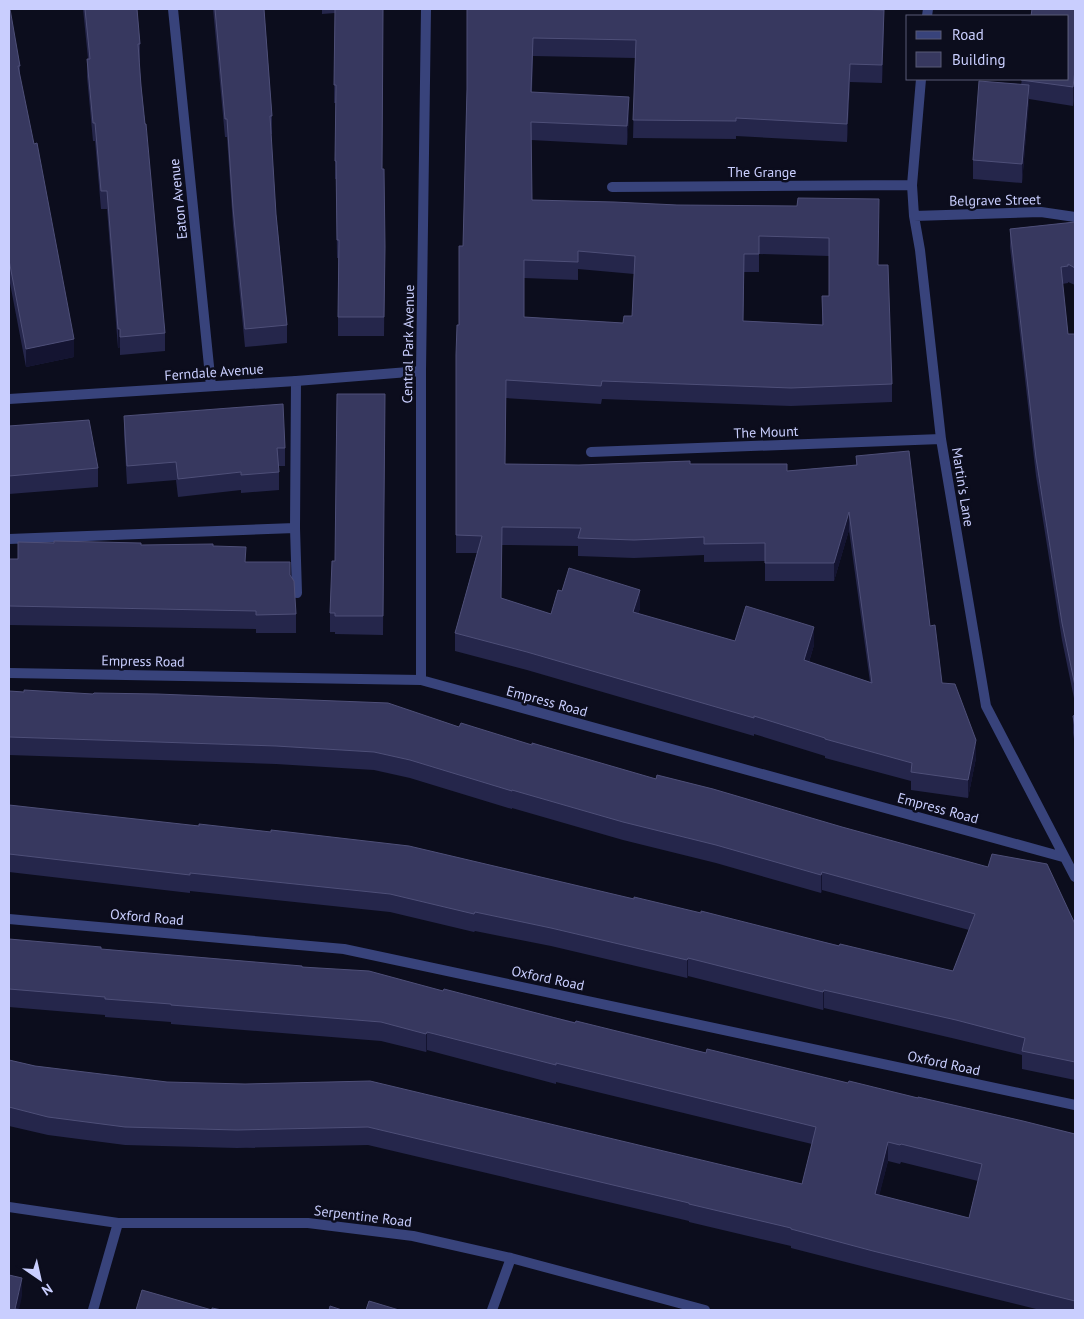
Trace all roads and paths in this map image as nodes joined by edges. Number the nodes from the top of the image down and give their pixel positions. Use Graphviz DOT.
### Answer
graph roads {
  1 [pos="173,9"];
  2 [pos="426,9"];
  3 [pos="921,80"];
  4 [pos="912,185"];
  5 [pos="612,187"];
  6 [pos="914,216"];
  7 [pos="1075,217"];
  8 [pos="421,371"];
  9 [pos="296,381"];
  10 [pos="211,386"];
  11 [pos="9,399"];
  12 [pos="941,439"];
  13 [pos="591,452"];
  14 [pos="295,528"];
  15 [pos="9,539"];
  16 [pos="297,593"];
  17 [pos="9,673"];
  18 [pos="421,680"];
  19 [pos="1063,857"];
  20 [pos="1075,876"];
  21 [pos="9,919"];
  22 [pos="1075,1105"];
  23 [pos="9,1207"];
  24 [pos="118,1223"];
  25 [pos="511,1258"];
  26 [pos="93,1310"];
  27 [pos="492,1310"];
  28 [pos="705,1310"];
  1 -- 10 [label="street, Eaton Avenue"];
  2 -- 8 [label="street, Central Park Avenue"];
  3 -- 4 [label="street, Martin's Lane"];
  4 -- 5 [label="street, The Grange"];
  4 -- 6 [label="street, Martin's Lane"];
  6 -- 7 [label="street, Belgrave Street"];
  6 -- 12 [label="street, Martin's Lane"];
  8 -- 9 [label="street, Ferndale Avenue"];
  8 -- 18 [label="street, Central Park Avenue"];
  9 -- 10 [label="street, Ferndale Avenue"];
  9 -- 14 [label="street"];
  10 -- 11 [label="street, Ferndale Avenue"];
  12 -- 13 [label="street, The Mount"];
  12 -- 19 [label="street, Martin's Lane"];
  14 -- 15 [label="street"];
  14 -- 16 [label="street"];
  17 -- 18 [label="street, Empress Road"];
  18 -- 19 [label="street, Empress Road"];
  19 -- 20 [label="street, Martin's Lane"];
  21 -- 22 [label="street, Oxford Road"];
  23 -- 24 [label="street, Serpentine Road"];
  24 -- 25 [label="street, Serpentine Road"];
  24 -- 26 [label="street"];
  25 -- 27 [label="street"];
  25 -- 28 [label="street, Serpentine Road"];
}
